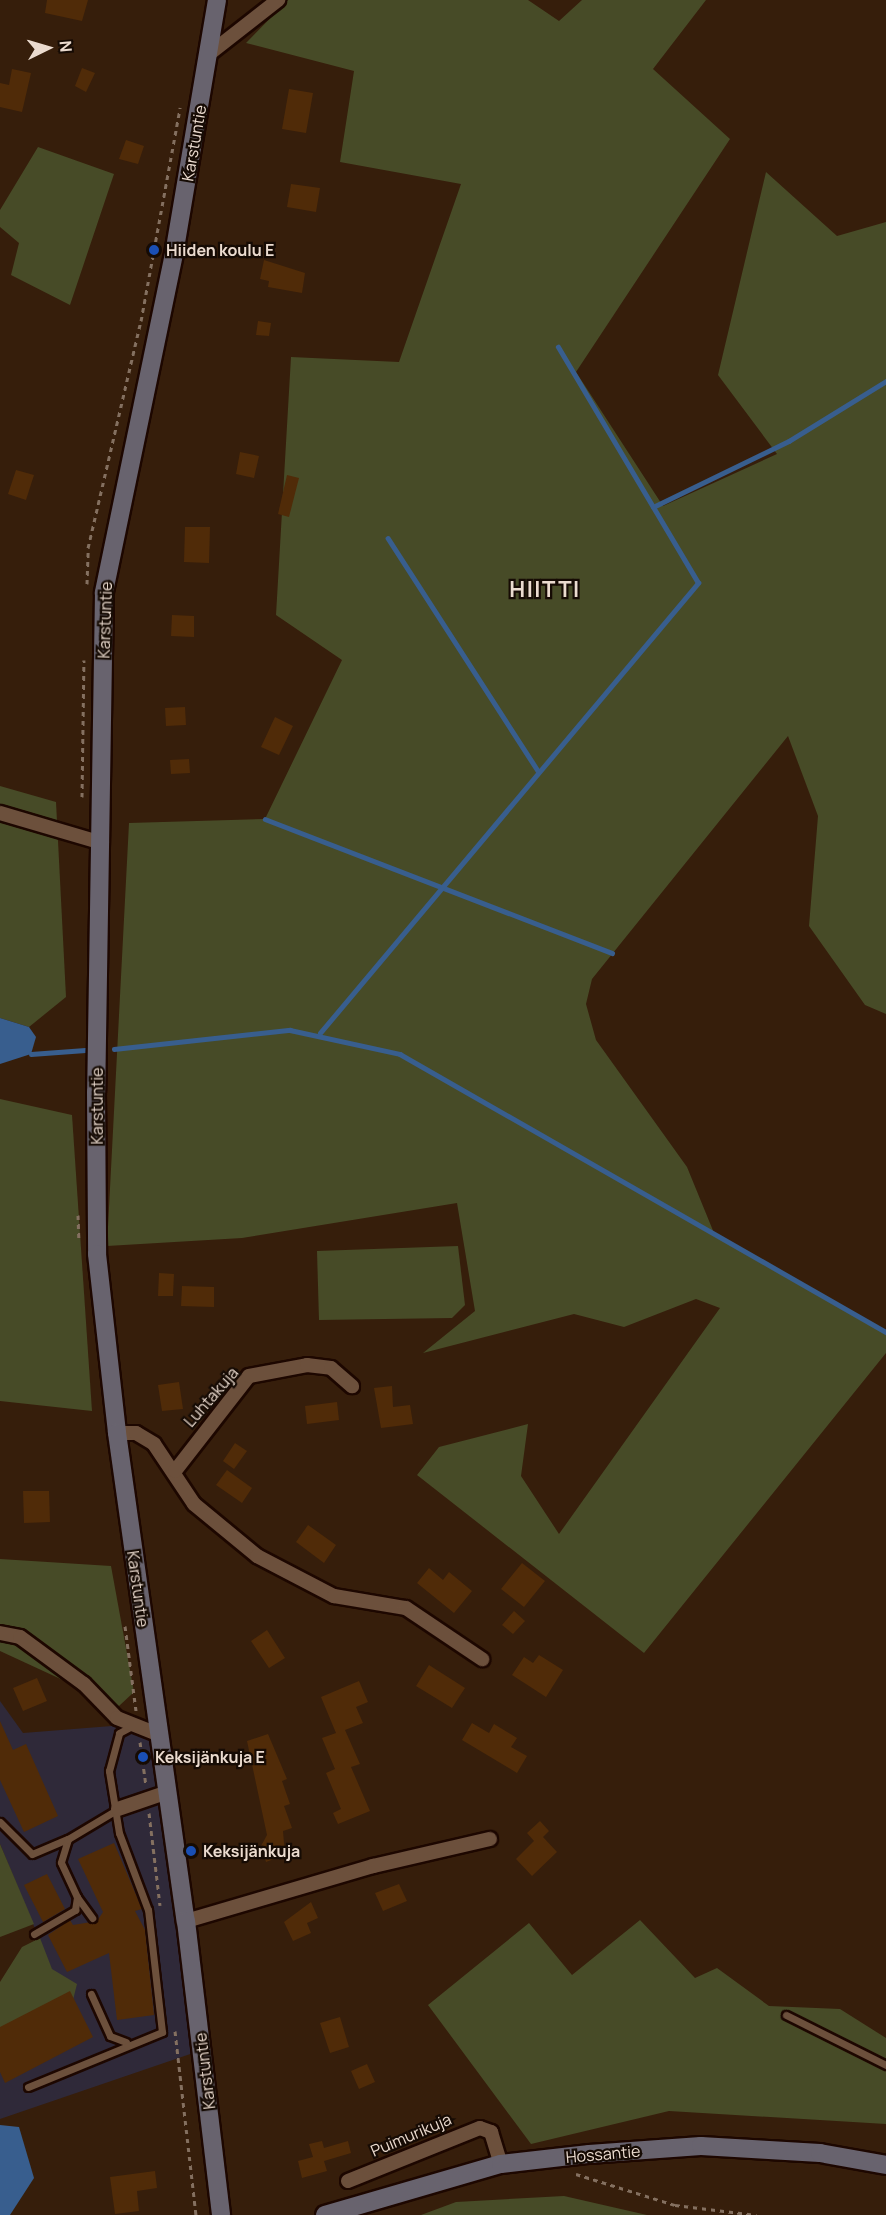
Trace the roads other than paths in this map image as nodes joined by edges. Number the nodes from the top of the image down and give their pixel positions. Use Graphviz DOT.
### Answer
graph roads {
  1 [pos="217,0"];
  2 [pos="278,0"];
  3 [pos="209,54"];
  4 [pos="0,813"];
  5 [pos="102,843"];
  6 [pos="352,1386"];
  7 [pos="117,1432"];
  8 [pos="175,1471"];
  9 [pos="0,1633"];
  10 [pos="482,1659"];
  11 [pos="137,1724"];
  12 [pos="160,1735"];
  13 [pos="168,1792"];
  14 [pos="118,1809"];
  15 [pos="0,1822"];
  16 [pos="68,1839"];
  17 [pos="490,1839"];
  18 [pos="77,1897"];
  19 [pos="92,1918"];
  20 [pos="186,1920"];
  21 [pos="34,1934"];
  22 [pos="91,1994"];
  23 [pos="786,2015"];
  24 [pos="126,2042"];
  25 [pos="886,2065"];
  26 [pos="28,2087"];
  27 [pos="501,2164"];
  28 [pos="886,2165"];
  29 [pos="348,2181"];
  30 [pos="221,2215"];
  31 [pos="325,2215"];
  1 -- 3 [label="street, Karstuntie"];
  2 -- 3 [label="street"];
  3 -- 5 [label="street, Karstuntie"];
  4 -- 5 [label="street"];
  5 -- 7 [label="street, Karstuntie"];
  6 -- 8 [label="street, Luhtakuja"];
  7 -- 8 [label="street"];
  7 -- 12 [label="street, Karstuntie"];
  8 -- 10 [label="street"];
  9 -- 11 [label="street"];
  11 -- 12 [label="street"];
  11 -- 14 [label="lane"];
  12 -- 13 [label="street, Karstuntie"];
  13 -- 14 [label="street"];
  13 -- 20 [label="street, Karstuntie"];
  14 -- 16 [label="lane"];
  14 -- 24 [label="lane"];
  15 -- 16 [label="lane"];
  16 -- 18 [label="lane"];
  17 -- 20 [label="street"];
  18 -- 19 [label="lane"];
  18 -- 21 [label="lane"];
  20 -- 30 [label="street, Karstuntie"];
  22 -- 24 [label="lane"];
  23 -- 25 [label="lane"];
  24 -- 26 [label="lane"];
  27 -- 28 [label="street, Hossantie"];
  27 -- 29 [label="street, Puimurikuja"];
  27 -- 31 [label="street, Hossantie"];
}
